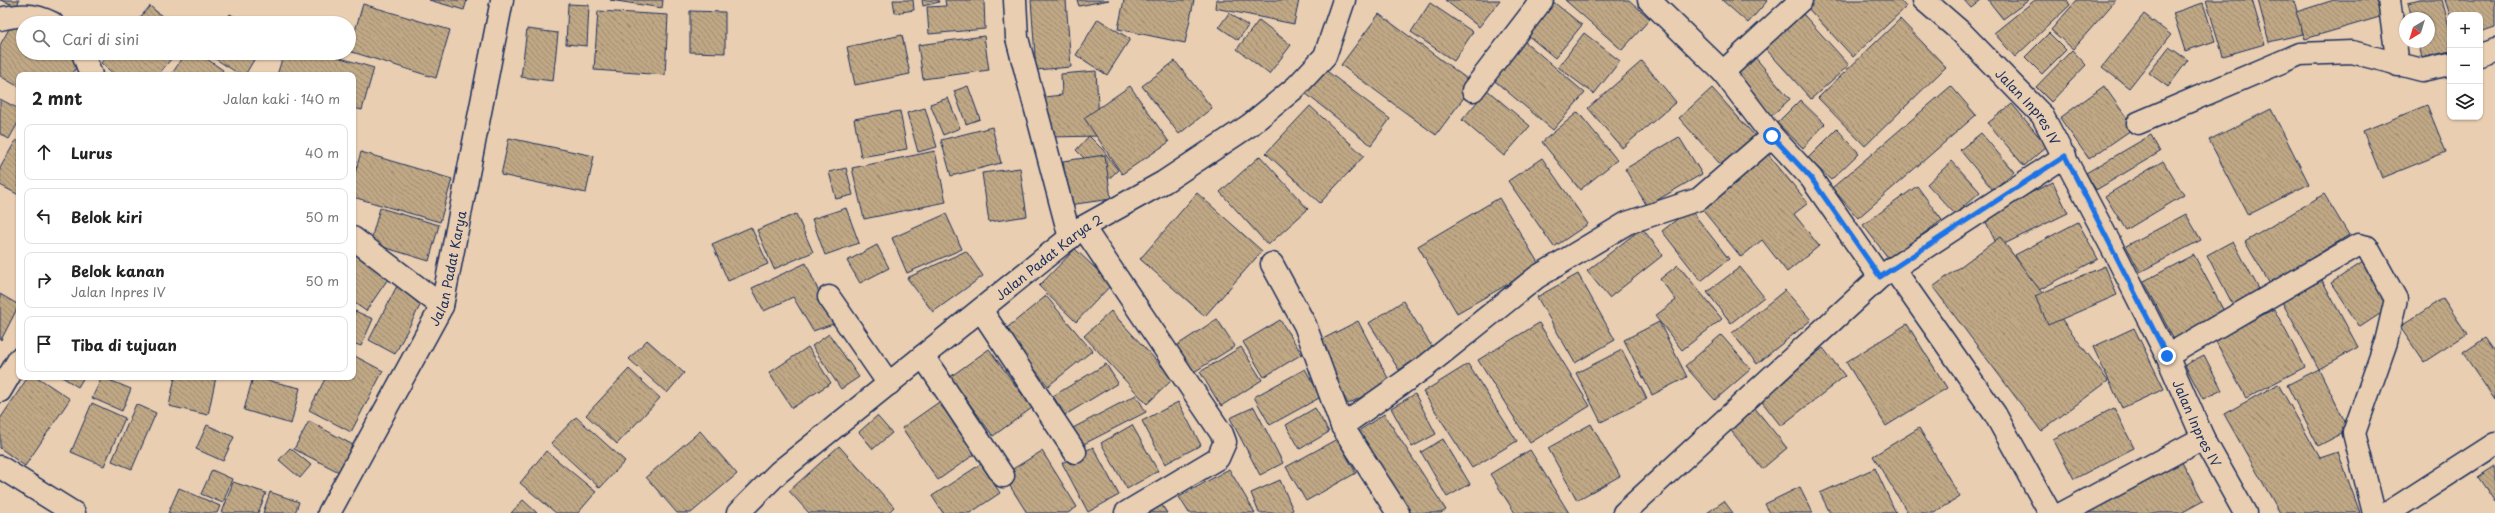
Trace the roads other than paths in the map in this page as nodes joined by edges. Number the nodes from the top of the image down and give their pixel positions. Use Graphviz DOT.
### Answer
graph roads {
  1 [pos="502,0"];
  2 [pos="1015,0"];
  3 [pos="1344,0"];
  4 [pos="1542,0"];
  5 [pos="1649,0"];
  6 [pos="1801,0"];
  7 [pos="1924,0"];
  8 [pos="2389,0"];
  9 [pos="32,16"];
  10 [pos="0,20"];
  11 [pos="2495,50"];
  12 [pos="2483,54"];
  13 [pos="86,60"];
  14 [pos="2398,65"];
  15 [pos="2447,65"];
  16 [pos="90,72"];
  17 [pos="1723,72"];
  18 [pos="1473,90"];
  19 [pos="2138,123"];
  20 [pos="1772,136"];
  21 [pos="2065,156"];
  22 [pos="1076,233"];
  23 [pos="356,240"];
  24 [pos="1272,264"];
  25 [pos="1886,272"];
  26 [pos="829,297"];
  27 [pos="442,306"];
  28 [pos="981,310"];
  29 [pos="923,356"];
  30 [pos="2167,356"];
  31 [pos="16,364"];
  32 [pos="889,384"];
  33 [pos="0,391"];
  34 [pos="1342,426"];
  35 [pos="2203,438"];
  36 [pos="2495,444"];
  37 [pos="1075,452"];
  38 [pos="0,467"];
  39 [pos="1003,476"];
  40 [pos="1635,510"];
  41 [pos="74,513"];
  42 [pos="329,513"];
  43 [pos="738,513"];
  44 [pos="1126,513"];
  45 [pos="1398,513"];
  46 [pos="2050,513"];
  47 [pos="2063,513"];
  48 [pos="2245,513"];
  49 [pos="2374,513"];
  50 [pos="2388,513"];
  1 -- 27 [label="street, Jalan Padat Karya"];
  2 -- 22 [label="street"];
  3 -- 22 [label="street, Jalan Padat Karya 2"];
  4 -- 18 [label="street"];
  5 -- 17 [label="street"];
  6 -- 17 [label="street"];
  7 -- 21 [label="street, Jalan Inpres IV"];
  8 -- 14 [label="street"];
  9 -- 10 [label="street"];
  11 -- 12 [label="street"];
  13 -- 16 [label="street"];
  14 -- 15 [label="street"];
  14 -- 19 [label="street"];
  17 -- 20 [label="street"];
  20 -- 25 [label="street"];
  20 -- 34 [label="street"];
  21 -- 25 [label="street"];
  21 -- 30 [label="street, Jalan Inpres IV"];
  22 -- 28 [label="street, Jalan Padat Karya 2"];
  22 -- 44 [label="street"];
  23 -- 27 [label="street"];
  24 -- 34 [label="street"];
  25 -- 40 [label="street"];
  25 -- 46 [label="street"];
  26 -- 32 [label="street"];
  27 -- 42 [label="street, Jalan Padat Karya"];
  28 -- 29 [label="street, Jalan Padat Karya 2"];
  28 -- 37 [label="street"];
  29 -- 32 [label="street, Jalan Padat Karya 2"];
  29 -- 39 [label="street"];
  30 -- 35 [label="street, Jalan Inpres IV"];
  30 -- 49 [label="street"];
  31 -- 33 [label="street"];
  32 -- 43 [label="street, Jalan Padat Karya 2"];
  34 -- 45 [label="street"];
  35 -- 47 [label="street"];
  35 -- 48 [label="street, Jalan Inpres IV"];
  36 -- 50 [label="street"];
  38 -- 41 [label="street"];
}
